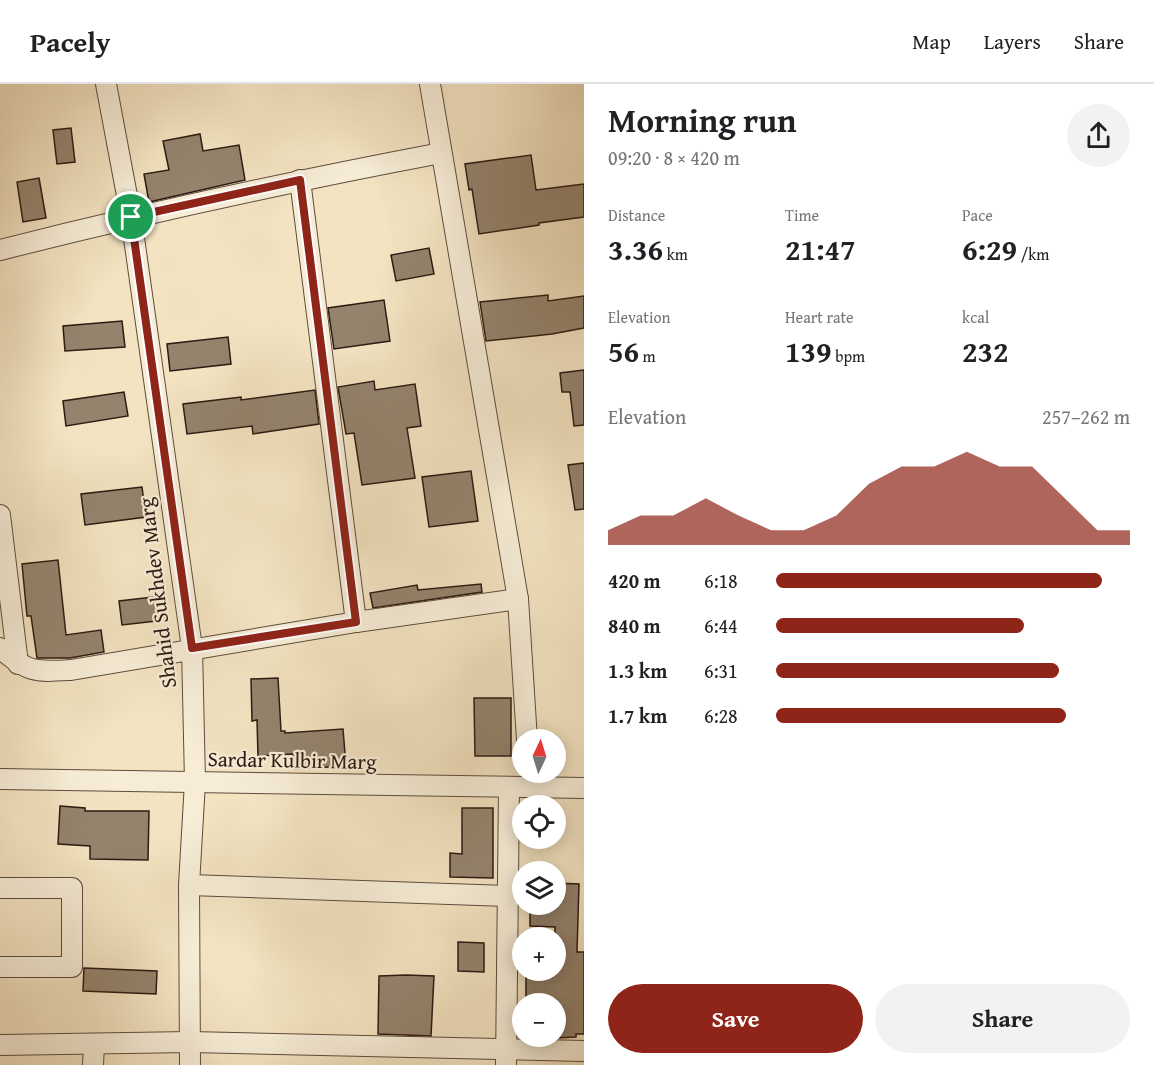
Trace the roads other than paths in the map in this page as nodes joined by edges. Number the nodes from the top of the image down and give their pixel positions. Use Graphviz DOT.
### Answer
graph roads {
  1 [pos="106,84"];
  2 [pos="430,84"];
  3 [pos="441,153"];
  4 [pos="300,180"];
  5 [pos="131,217"];
  6 [pos="0,250"];
  7 [pos="0,515"];
  8 [pos="518,599"];
  9 [pos="356,622"];
  10 [pos="0,648"];
  11 [pos="192,648"];
  12 [pos="18,664"];
  13 [pos="526,729"];
  14 [pos="0,779"];
  15 [pos="195,782"];
  16 [pos="521,783"];
  17 [pos="550,783"];
  18 [pos="509,787"];
  19 [pos="584,788"];
  20 [pos="189,885"];
  21 [pos="0,888"];
  22 [pos="507,896"];
  23 [pos="0,967"];
  24 [pos="190,1042"];
  25 [pos="94,1044"];
  26 [pos="0,1045"];
  27 [pos="584,1051"];
  28 [pos="506,1058"];
  29 [pos="93,1065"];
  30 [pos="190,1065"];
  1 -- 5 [label="street, Shahid Sukhdev Marg"];
  2 -- 3 [label="street"];
  3 -- 4 [label="street"];
  3 -- 8 [label="street"];
  4 -- 5 [label="street"];
  4 -- 9 [label="street"];
  5 -- 6 [label="street"];
  5 -- 11 [label="street, Shahid Sukhdev Marg"];
  7 -- 12 [label="street"];
  8 -- 9 [label="street"];
  8 -- 13 [label="street"];
  9 -- 11 [label="street"];
  10 -- 12 [label="street"];
  11 -- 12 [label="street"];
  11 -- 15 [label="street, Shahid Sukhdev Marg"];
  14 -- 15 [label="street, Sardar Kulbir Marg"];
  15 -- 18 [label="street, Sardar Kulbir Marg"];
  15 -- 20 [label="street, Shahid Sukhdev Marg"];
  16 -- 18 [label="street, Sardar Kulbir Marg"];
  17 -- 19 [label="street, Sardar Kulbir Marg"];
  18 -- 22 [label="street"];
  20 -- 22 [label="street"];
  20 -- 24 [label="street, Shahid Sukhdev Marg"];
  21 -- 23 [label="street"];
  22 -- 28 [label="street"];
  24 -- 25 [label="street"];
  24 -- 28 [label="street"];
  24 -- 30 [label="street, Shahid Sukhdev Marg"];
  25 -- 26 [label="street"];
  25 -- 29 [label="street"];
  27 -- 28 [label="street"];
}
